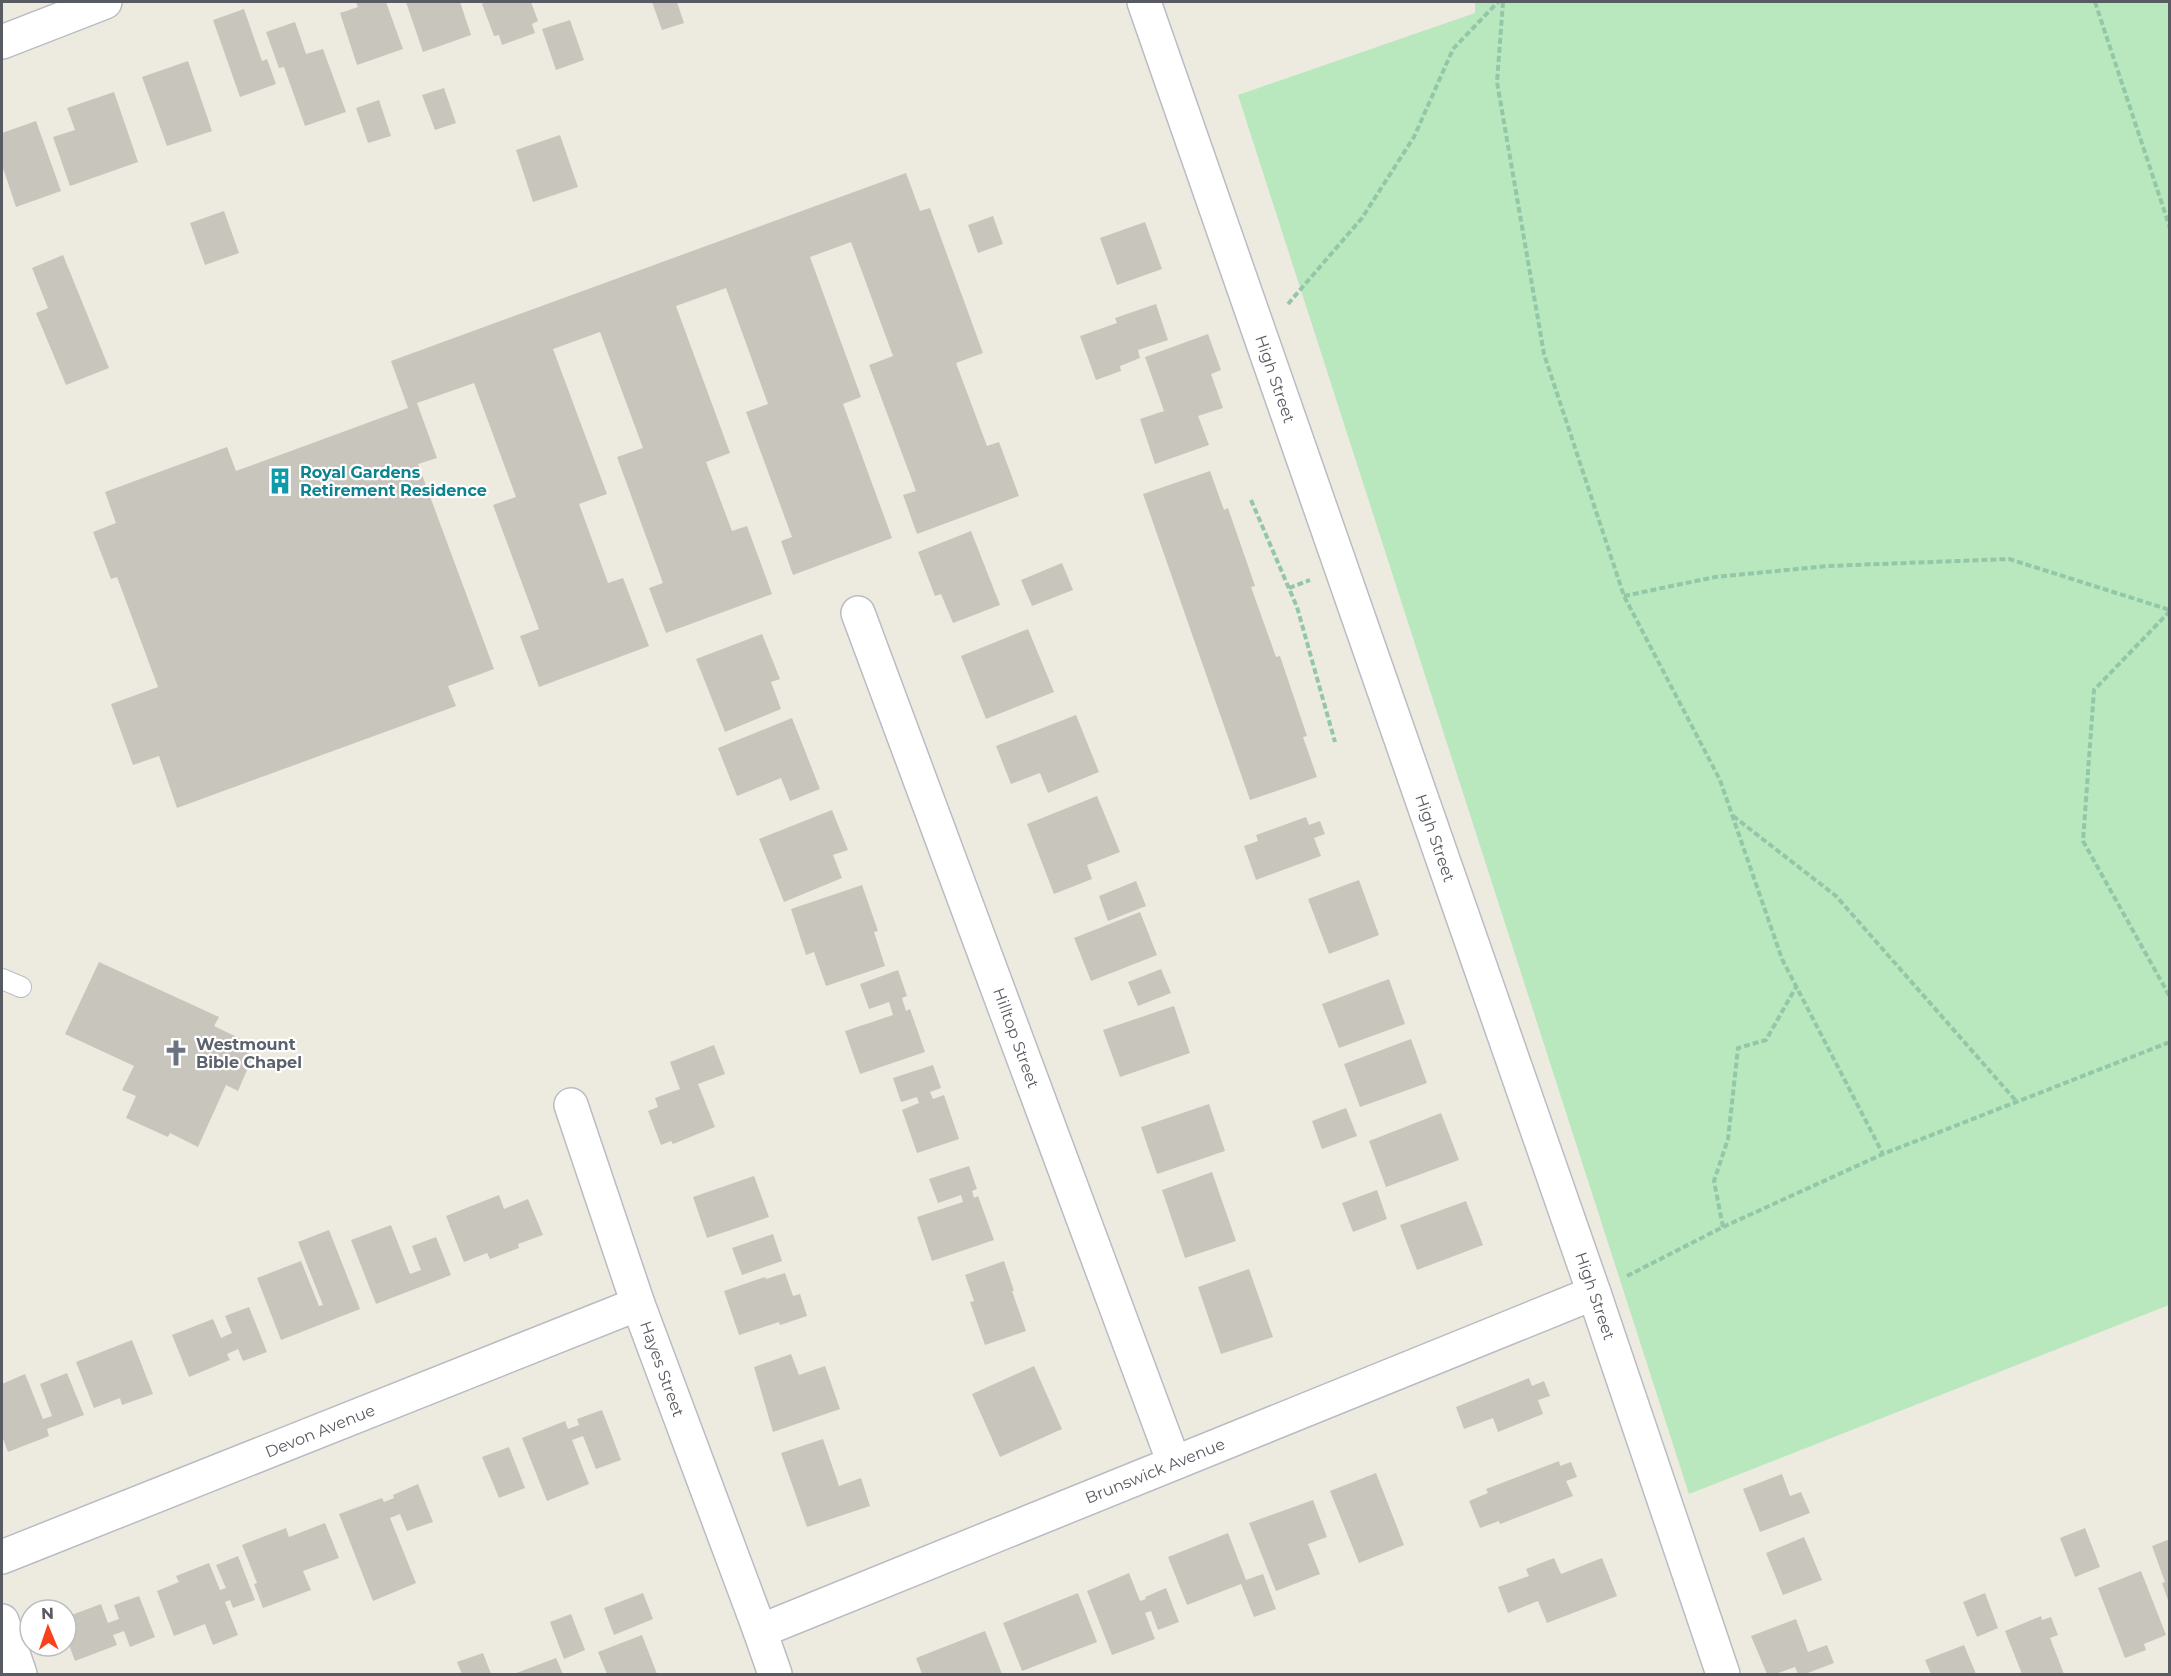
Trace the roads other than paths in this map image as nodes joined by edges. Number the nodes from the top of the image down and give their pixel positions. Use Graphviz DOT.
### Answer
graph roads {
  1 [pos="105,2"];
  2 [pos="1144,2"];
  3 [pos="2,42"];
  4 [pos="858,613"];
  5 [pos="2,979"];
  6 [pos="21,987"];
  7 [pos="571,1105"];
  8 [pos="1594,1293"];
  9 [pos="638,1304"];
  10 [pos="1174,1463"];
  11 [pos="2,1557"];
  12 [pos="2,1621"];
  13 [pos="760,1630"];
  14 [pos="20,1674"];
  15 [pos="775,1674"];
  16 [pos="1723,1674"];
  1 -- 3 [label="street"];
  2 -- 8 [label="street, High Street"];
  4 -- 10 [label="street, Hilltop Street"];
  5 -- 6 [label="lane"];
  7 -- 9 [label="street, Hayes Street"];
  8 -- 10 [label="street, Brunswick Avenue"];
  8 -- 16 [label="street, High Street"];
  9 -- 11 [label="street, Devon Avenue"];
  9 -- 13 [label="street, Hayes Street"];
  10 -- 13 [label="street, Brunswick Avenue"];
  12 -- 14 [label="street"];
  13 -- 15 [label="street"];
}
